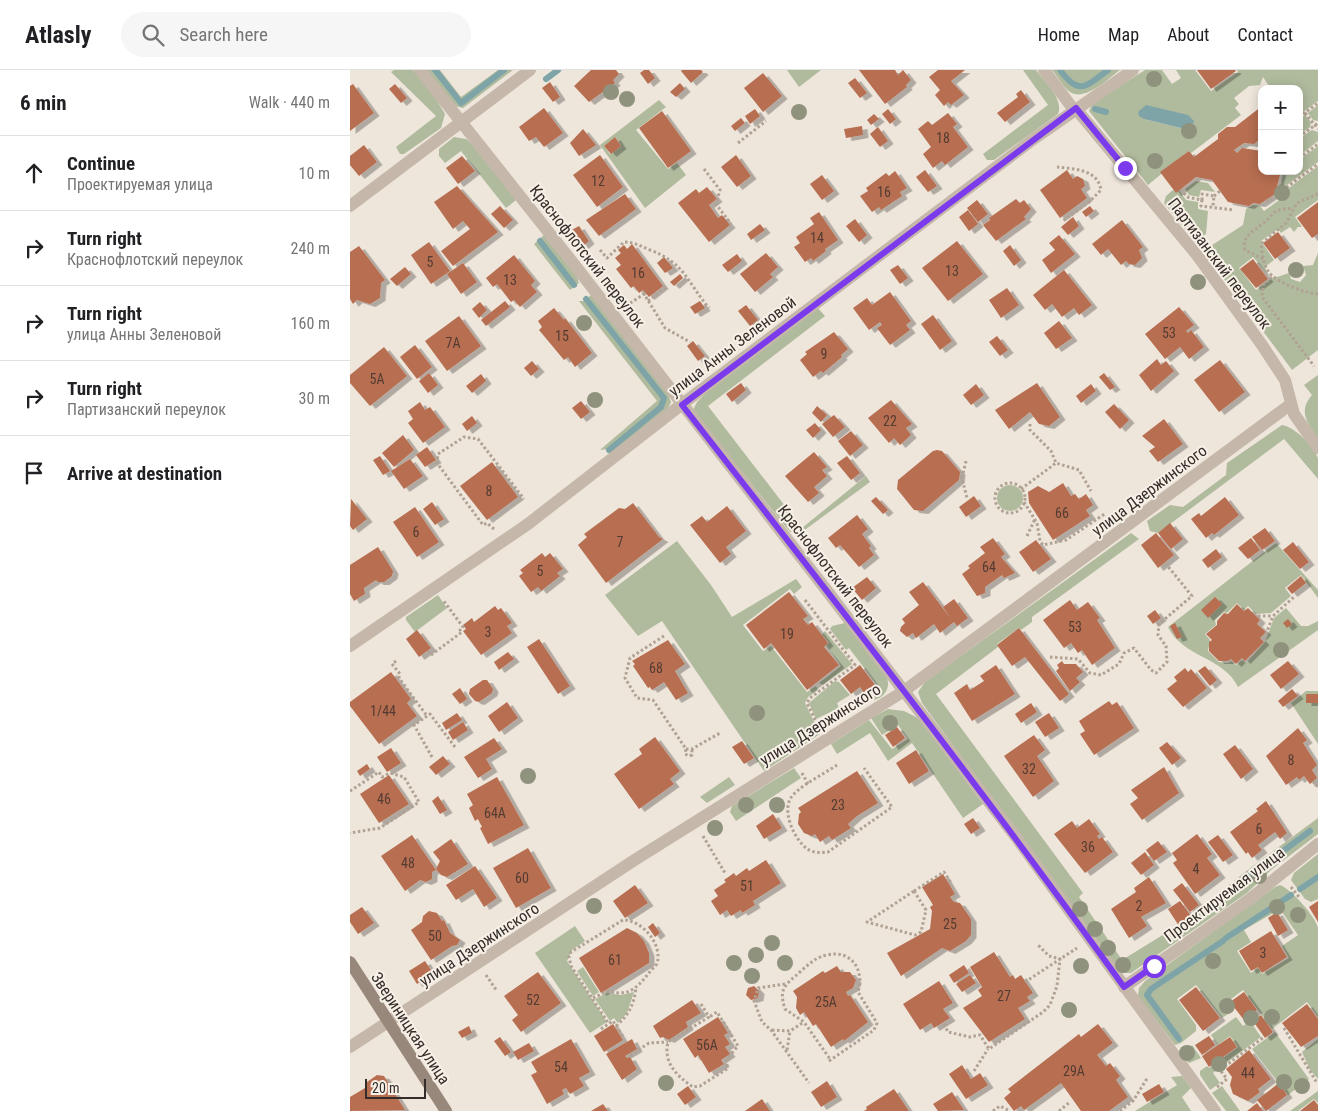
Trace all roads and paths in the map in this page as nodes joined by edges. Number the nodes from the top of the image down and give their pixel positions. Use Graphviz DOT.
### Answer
graph roads {
  1 [pos="420,70"];
  2 [pos="530,70"];
  3 [pos="1044,70"];
  4 [pos="1133,70"];
  5 [pos="1318,103"];
  6 [pos="1075,109"];
  7 [pos="1305,113"];
  8 [pos="766,121"];
  9 [pos="461,122"];
  10 [pos="1316,124"];
  11 [pos="1318,129"];
  12 [pos="1303,134"];
  13 [pos="738,143"];
  14 [pos="1318,144"];
  15 [pos="1303,155"];
  16 [pos="1318,164"];
  17 [pos="1057,166"];
  18 [pos="704,170"];
  19 [pos="1181,189"];
  20 [pos="1220,191"];
  21 [pos="1318,194"];
  22 [pos="1214,196"];
  23 [pos="1267,199"];
  24 [pos="1202,200"];
  25 [pos="350,206"];
  26 [pos="1213,206"];
  27 [pos="1292,209"];
  28 [pos="1234,210"];
  29 [pos="1063,221"];
  30 [pos="731,224"];
  31 [pos="600,250"];
  32 [pos="1264,260"];
  33 [pos="1272,277"];
  34 [pos="667,286"];
  35 [pos="1318,294"];
  36 [pos="648,301"];
  37 [pos="709,308"];
  38 [pos="613,315"];
  39 [pos="690,342"];
  40 [pos="1314,366"];
  41 [pos="1291,404"];
  42 [pos="682,405"];
  43 [pos="1030,424"];
  44 [pos="1318,448"];
  45 [pos="966,461"];
  46 [pos="1056,463"];
  47 [pos="1021,489"];
  48 [pos="1091,491"];
  49 [pos="967,498"];
  50 [pos="524,499"];
  51 [pos="1024,502"];
  52 [pos="1106,513"];
  53 [pos="1035,519"];
  54 [pos="494,530"];
  55 [pos="1027,536"];
  56 [pos="1166,564"];
  57 [pos="1294,596"];
  58 [pos="805,600"];
  59 [pos="448,607"];
  60 [pos="1258,616"];
  61 [pos="1273,616"];
  62 [pos="664,636"];
  63 [pos="1264,639"];
  64 [pos="350,646"];
  65 [pos="428,651"];
  66 [pos="1050,657"];
  67 [pos="396,661"];
  68 [pos="904,691"];
  69 [pos="427,716"];
  70 [pos="815,719"];
  71 [pos="720,733"];
  72 [pos="454,746"];
  73 [pos="686,749"];
  74 [pos="692,749"];
  75 [pos="432,758"];
  76 [pos="836,765"];
  77 [pos="864,768"];
  78 [pos="803,776"];
  79 [pos="1314,781"];
  80 [pos="808,784"];
  81 [pos="1318,787"];
  82 [pos="350,791"];
  83 [pos="350,833"];
  84 [pos="706,841"];
  85 [pos="1318,844"];
  86 [pos="726,873"];
  87 [pos="951,883"];
  88 [pos="914,891"];
  89 [pos="1038,946"];
  90 [pos="1074,949"];
  91 [pos="1060,959"];
  92 [pos="350,962"];
  93 [pos="487,977"];
  94 [pos="1025,982"];
  95 [pos="786,984"];
  96 [pos="1124,987"];
  97 [pos="636,988"];
  98 [pos="497,991"];
  99 [pos="593,998"];
  100 [pos="701,1004"];
  101 [pos="709,1016"];
  102 [pos="388,1022"];
  103 [pos="804,1022"];
  104 [pos="609,1024"];
  105 [pos="944,1024"];
  106 [pos="616,1026"];
  107 [pos="1284,1028"];
  108 [pos="601,1029"];
  109 [pos="771,1030"];
  110 [pos="790,1031"];
  111 [pos="1264,1037"];
  112 [pos="624,1038"];
  113 [pos="668,1042"];
  114 [pos="350,1047"];
  115 [pos="988,1049"];
  116 [pos="787,1050"];
  117 [pos="630,1055"];
  118 [pos="974,1072"];
  119 [pos="1148,1077"];
  120 [pos="809,1083"];
  121 [pos="1317,1083"];
  122 [pos="1221,1084"];
  123 [pos="1070,1102"];
  124 [pos="446,1111"];
  125 [pos="993,1111"];
  126 [pos="1010,1111"];
  127 [pos="1059,1111"];
  128 [pos="1120,1111"];
  129 [pos="1216,1111"];
  1 -- 9 [label="street, Краснофлотский переулок"];
  2 -- 9 [label="street"];
  3 -- 6 [label="street, Партизанский переулок"];
  4 -- 6 [label="street, улица Анны Зеленовой"];
  5 -- 7 [label="path"];
  6 -- 41 [label="street, Партизанский переулок"];
  6 -- 42 [label="street, улица Анны Зеленовой"];
  7 -- 10 [label="path"];
  8 -- 13 [label="path"];
  9 -- 25 [label="street"];
  9 -- 38 [label="street, Краснофлотский переулок"];
  10 -- 11 [label="path"];
  10 -- 12 [label="path"];
  14 -- 15 [label="path"];
  16 -- 23 [label="path"];
  17 -- 29 [label="path"];
  18 -- 30 [label="path"];
  19 -- 24 [label="path"];
  20 -- 22 [label="path"];
  21 -- 27 [label="path"];
  22 -- 24 [label="path"];
  22 -- 26 [label="path"];
  24 -- 26 [label="path"];
  26 -- 28 [label="path"];
  27 -- 32 [label="path"];
  27 -- 32 [label="path"];
  31 -- 37 [label="path"];
  32 -- 33 [label="path"];
  33 -- 35 [label="path"];
  33 -- 40 [label="path"];
  34 -- 36 [label="path"];
  36 -- 38 [label="path"];
  36 -- 39 [label="path"];
  38 -- 42 [label="street, Краснофлотский переулок"];
  41 -- 44 [label="street, Партизанский переулок"];
  41 -- 68 [label="street, улица Дзержинского"];
  42 -- 64 [label="street, улица Анны Зеленовой"];
  42 -- 68 [label="street, Краснофлотский переулок"];
  43 -- 46 [label="path"];
  45 -- 49 [label="path"];
  46 -- 47 [label="path"];
  46 -- 48 [label="path"];
  47 -- 51 [label="path"];
  47 -- 51 [label="path"];
  50 -- 54 [label="path"];
  51 -- 53 [label="path"];
  52 -- 53 [label="path"];
  53 -- 55 [label="path"];
  56 -- 66 [label="path"];
  57 -- 61 [label="path"];
  58 -- 70 [label="path"];
  59 -- 65 [label="path"];
  60 -- 61 [label="path"];
  61 -- 63 [label="path"];
  62 -- 73 [label="path"];
  67 -- 69 [label="path"];
  68 -- 96 [label="street, Краснофлотский переулок"];
  68 -- 102 [label="street, улица Дзержинского"];
  69 -- 72 [label="path"];
  69 -- 75 [label="path"];
  71 -- 74 [label="path"];
  73 -- 74 [label="path"];
  73 -- 74 [label="path"];
  76 -- 80 [label="path"];
  77 -- 80 [label="path"];
  78 -- 80 [label="path"];
  79 -- 81 [label="path"];
  82 -- 83 [label="path"];
  84 -- 86 [label="path"];
  85 -- 96 [label="street, Проектируемая улица"];
  87 -- 88 [label="path"];
  88 -- 88 [label="path"];
  89 -- 91 [label="path"];
  90 -- 91 [label="path"];
  91 -- 94 [label="path"];
  91 -- 115 [label="path"];
  92 -- 102 [label="street, Звериницкая улица"];
  93 -- 98 [label="path"];
  95 -- 103 [label="path"];
  95 -- 103 [label="path"];
  95 -- 109 [label="path"];
  96 -- 129 [label="street, Краснофлотский переулок"];
  97 -- 99 [label="path"];
  97 -- 99 [label="path"];
  97 -- 106 [label="path"];
  99 -- 104 [label="path"];
  100 -- 101 [label="path"];
  101 -- 113 [label="path"];
  101 -- 113 [label="path"];
  102 -- 114 [label="street, улица Дзержинского"];
  102 -- 124 [label="street, Звериницкая улица"];
  103 -- 110 [label="path"];
  104 -- 106 [label="path"];
  104 -- 108 [label="path"];
  105 -- 115 [label="path"];
  106 -- 112 [label="path"];
  107 -- 121 [label="path"];
  109 -- 110 [label="path"];
  109 -- 116 [label="path"];
  110 -- 116 [label="path"];
  111 -- 122 [label="path"];
  113 -- 117 [label="path"];
  115 -- 118 [label="path"];
  116 -- 120 [label="path"];
  119 -- 128 [label="path"];
  123 -- 127 [label="path"];
  125 -- 126 [label="path"];
}
